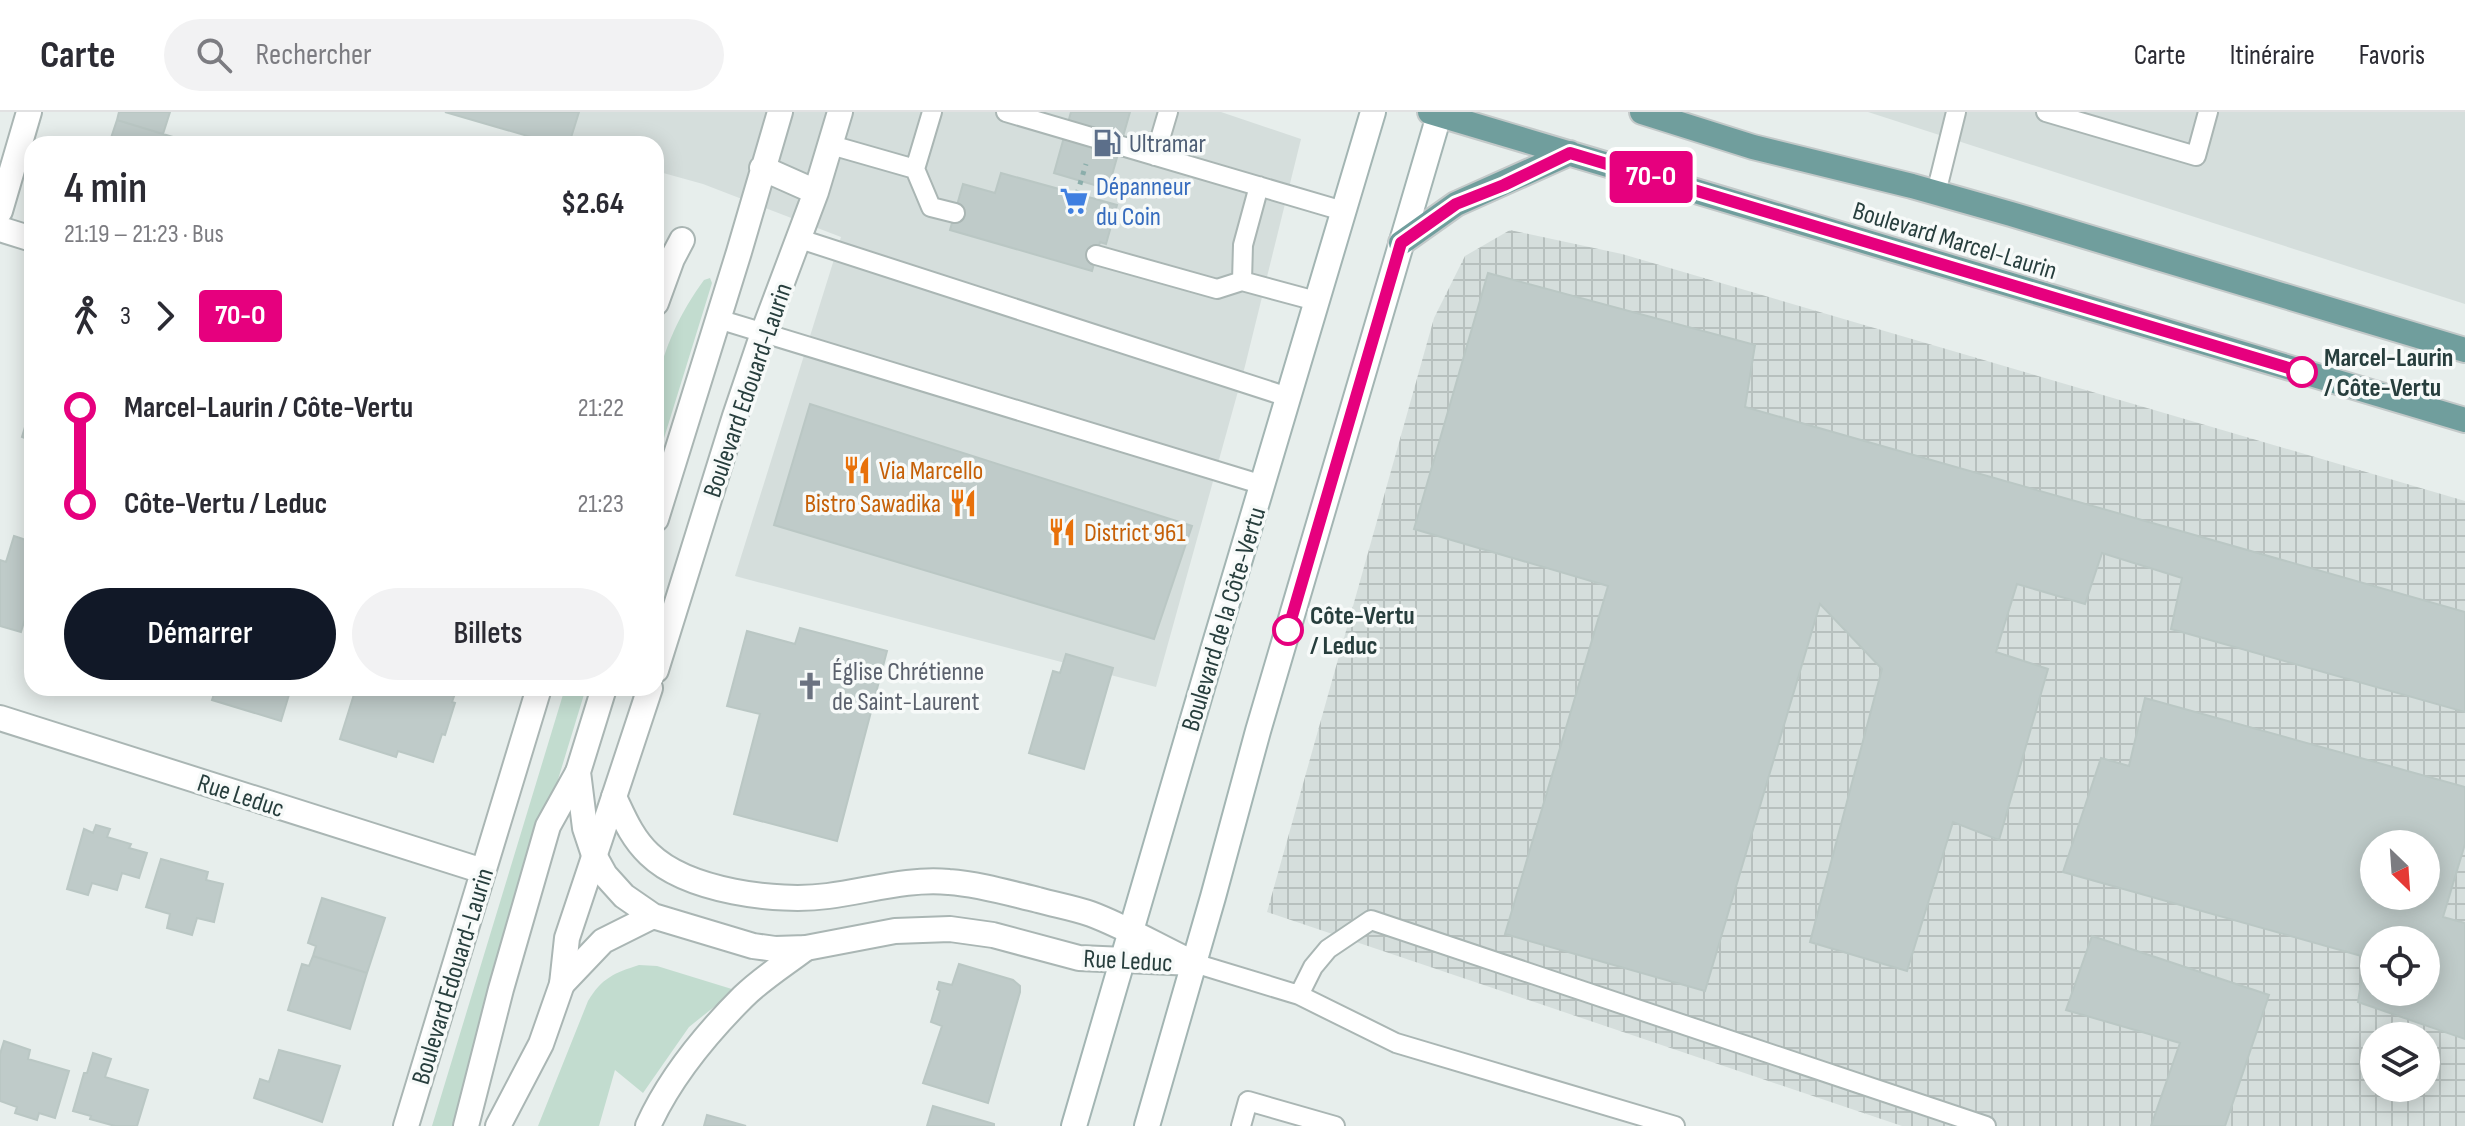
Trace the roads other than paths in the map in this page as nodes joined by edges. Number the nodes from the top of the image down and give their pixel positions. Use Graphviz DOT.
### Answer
graph roads {
  1 [pos="29,112"];
  2 [pos="780,112"];
  3 [pos="840,112"];
  4 [pos="932,112"];
  5 [pos="1006,112"];
  6 [pos="1168,112"];
  7 [pos="1373,112"];
  8 [pos="1642,112"];
  9 [pos="1956,112"];
  10 [pos="2046,112"];
  11 [pos="2208,112"];
  12 [pos="1437,113"];
  13 [pos="1031,115"];
  14 [pos="831,145"];
  15 [pos="1570,153"];
  16 [pos="1155,156"];
  17 [pos="762,168"];
  18 [pos="915,169"];
  19 [pos="1259,186"];
  20 [pos="816,192"];
  21 [pos="1936,193"];
  22 [pos="0,211"];
  23 [pos="1343,211"];
  24 [pos="955,213"];
  25 [pos="0,229"];
  26 [pos="24,236"];
  27 [pos="800,239"];
  28 [pos="682,240"];
  29 [pos="1401,243"];
  30 [pos="1096,255"];
  31 [pos="664,277"];
  32 [pos="1242,281"];
  33 [pos="1316,301"];
  34 [pos="718,319"];
  35 [pos="763,333"];
  36 [pos="2465,350"];
  37 [pos="1288,397"];
  38 [pos="2465,420"];
  39 [pos="1263,485"];
  40 [pos="664,493"];
  41 [pos="664,645"];
  42 [pos="537,696"];
  43 [pos="602,696"];
  44 [pos="647,696"];
  45 [pos="0,718"];
  46 [pos="578,772"];
  47 [pos="614,797"];
  48 [pos="594,855"];
  49 [pos="483,871"];
  50 [pos="653,916"];
  51 [pos="1131,933"];
  52 [pos="806,948"];
  53 [pos="1123,961"];
  54 [pos="1194,963"];
  55 [pos="562,984"];
  56 [pos="1299,995"];
  57 [pos="406,1126"];
  58 [pos="466,1126"];
  59 [pos="498,1126"];
  60 [pos="648,1126"];
  61 [pos="1074,1126"];
  62 [pos="1147,1126"];
  63 [pos="1241,1126"];
  64 [pos="1335,1126"];
  65 [pos="1675,1126"];
  66 [pos="1986,1126"];
  1 -- 22 [label="street"];
  2 -- 17 [label="street, Boulevard Edouard-Laurin"];
  3 -- 14 [label="street, Boulevard Edouard-Laurin"];
  4 -- 18 [label="lane"];
  5 -- 13 [label="lane"];
  6 -- 16 [label="lane"];
  7 -- 23 [label="street, Boulevard de la Côte-Vertu"];
  8 -- 21 [label="main road, Boulevard Marcel-Laurin"];
  9 -- 21 [label="lane"];
  10 -- 11 [label="lane"];
  12 -- 15 [label="main road, Boulevard Marcel-Laurin"];
  12 -- 29 [label="street"];
  13 -- 16 [label="lane"];
  14 -- 18 [label="lane"];
  14 -- 20 [label="street, Boulevard Edouard-Laurin"];
  15 -- 29 [label="main road"];
  15 -- 38 [label="main road, Boulevard Marcel-Laurin"];
  16 -- 19 [label="lane"];
  17 -- 20 [label="street"];
  17 -- 34 [label="street, Boulevard Edouard-Laurin"];
  18 -- 24 [label="lane"];
  19 -- 23 [label="lane"];
  19 -- 32 [label="lane"];
  20 -- 27 [label="street, Boulevard Edouard-Laurin"];
  21 -- 36 [label="main road, Boulevard Marcel-Laurin"];
  23 -- 33 [label="street, Boulevard de la Côte-Vertu"];
  25 -- 26 [label="street"];
  27 -- 35 [label="street, Boulevard Edouard-Laurin"];
  27 -- 37 [label="lane"];
  28 -- 31 [label="street"];
  29 -- 54 [label="street"];
  30 -- 32 [label="lane"];
  32 -- 33 [label="lane"];
  33 -- 37 [label="street, Boulevard de la Côte-Vertu"];
  34 -- 35 [label="lane"];
  34 -- 40 [label="street, Boulevard Edouard-Laurin"];
  35 -- 39 [label="lane"];
  35 -- 41 [label="street, Boulevard Edouard-Laurin"];
  37 -- 39 [label="street, Boulevard de la Côte-Vertu"];
  39 -- 51 [label="street, Boulevard de la Côte-Vertu"];
  42 -- 49 [label="street, Boulevard Edouard-Laurin"];
  43 -- 46 [label="street, Boulevard Edouard-Laurin"];
  44 -- 47 [label="street"];
  45 -- 49 [label="street, Rue Leduc"];
  46 -- 48 [label="street, Rue Leduc"];
  46 -- 58 [label="street, Boulevard Edouard-Laurin"];
  47 -- 48 [label="street"];
  47 -- 51 [label="street, Rue Leduc"];
  48 -- 50 [label="street, Rue Leduc"];
  48 -- 55 [label="street"];
  49 -- 57 [label="street, Boulevard Edouard-Laurin"];
  50 -- 52 [label="street, Rue Leduc"];
  50 -- 55 [label="street"];
  51 -- 53 [label="street, Boulevard de la Côte-Vertu"];
  51 -- 54 [label="street, Rue Leduc"];
  52 -- 53 [label="street, Rue Leduc"];
  52 -- 60 [label="street"];
  53 -- 54 [label="street, Rue Leduc"];
  53 -- 61 [label="street, Boulevard de la Côte-Vertu"];
  54 -- 56 [label="lane"];
  54 -- 62 [label="street"];
  55 -- 59 [label="street"];
  56 -- 65 [label="lane"];
  56 -- 66 [label="lane"];
  63 -- 64 [label="lane"];
}
